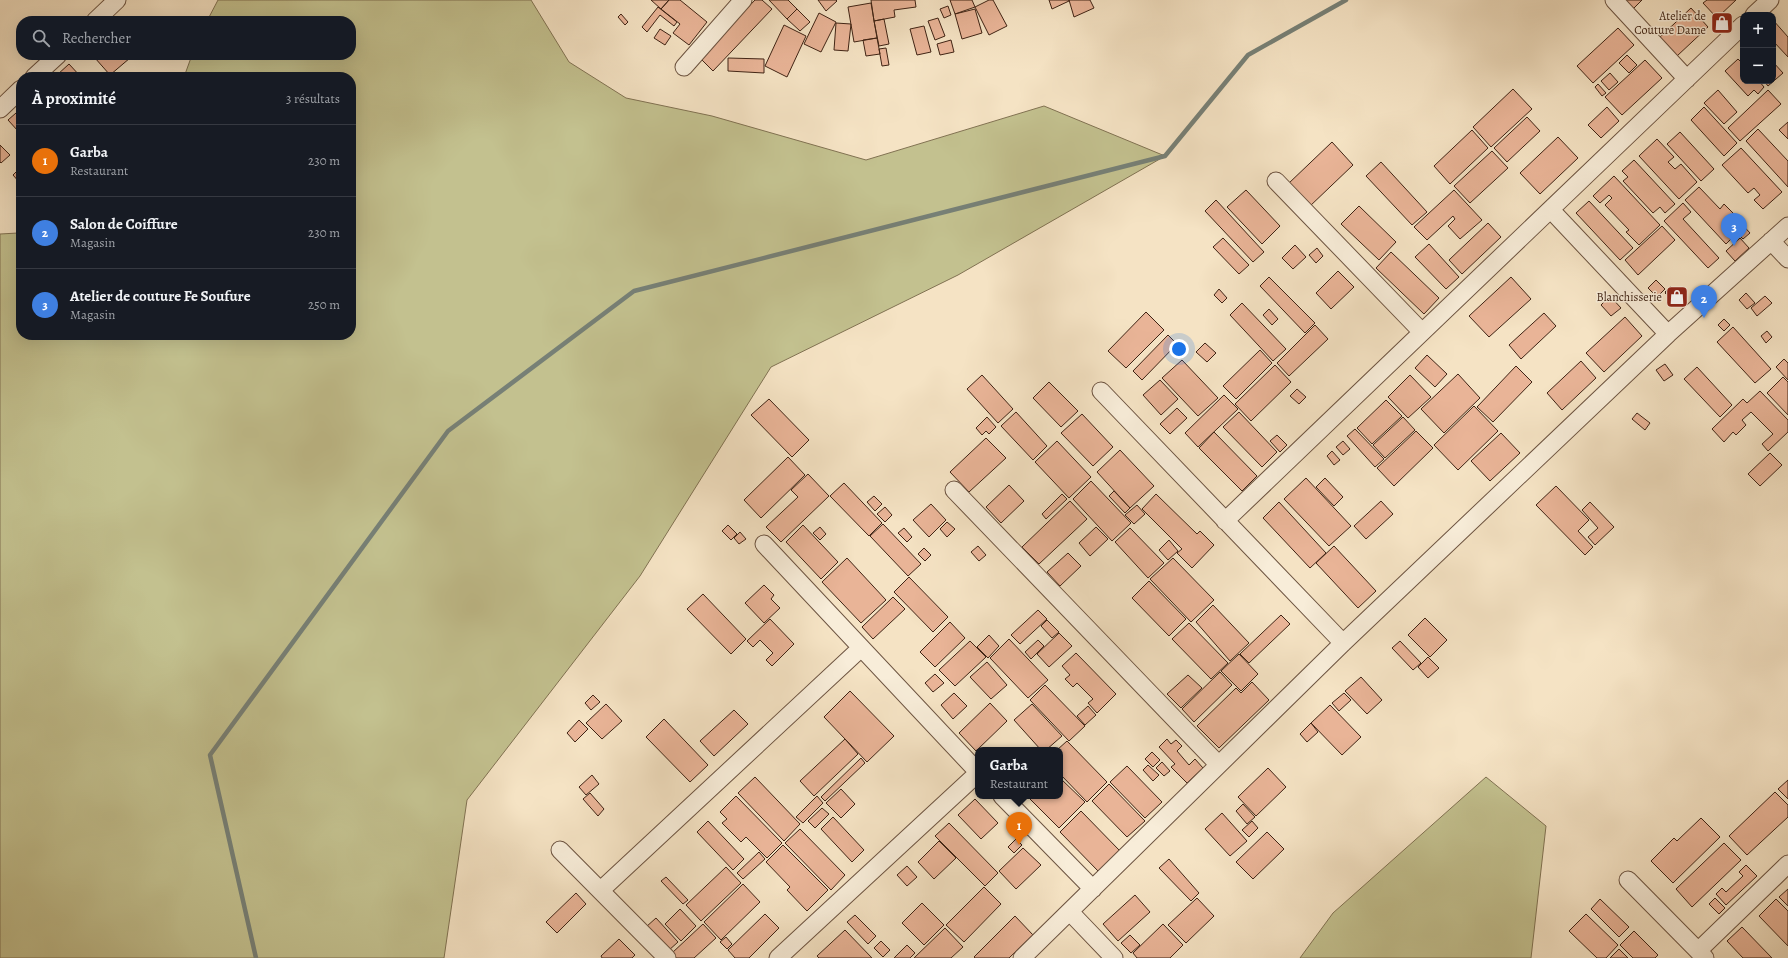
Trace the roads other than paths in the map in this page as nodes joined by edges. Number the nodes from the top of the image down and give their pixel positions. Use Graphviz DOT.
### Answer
graph roads {
  1 [pos="743,0"];
  2 [pos="1614,0"];
  3 [pos="1770,0"];
  4 [pos="113,1"];
  5 [pos="1757,12"];
  6 [pos="100,16"];
  7 [pos="1740,28"];
  8 [pos="53,60"];
  9 [pos="684,67"];
  10 [pos="39,72"];
  11 [pos="1687,79"];
  12 [pos="16,94"];
  13 [pos="0,108"];
  14 [pos="1276,181"];
  15 [pos="1551,210"];
  16 [pos="1788,226"];
  17 [pos="1771,241"];
  18 [pos="1788,259"];
  19 [pos="1421,331"];
  20 [pos="1668,334"];
  21 [pos="1101,391"];
  22 [pos="954,490"];
  23 [pos="1225,520"];
  24 [pos="764,544"];
  25 [pos="1343,643"];
  26 [pos="861,648"];
  27 [pos="1218,764"];
  28 [pos="975,769"];
  29 [pos="975,775"];
  30 [pos="1005,799"];
  31 [pos="560,850"];
  32 [pos="1788,864"];
  33 [pos="1628,880"];
  34 [pos="1093,889"];
  35 [pos="601,890"];
  36 [pos="1070,912"];
  37 [pos="1701,954"];
  38 [pos="667,958"];
  39 [pos="778,958"];
  40 [pos="1022,958"];
  41 [pos="1114,958"];
  1 -- 9 [label="street"];
  2 -- 11 [label="street"];
  3 -- 5 [label="street"];
  4 -- 6 [label="street"];
  7 -- 11 [label="street"];
  8 -- 10 [label="street"];
  11 -- 15 [label="street"];
  12 -- 13 [label="street"];
  14 -- 19 [label="street"];
  15 -- 19 [label="street"];
  15 -- 20 [label="street"];
  16 -- 17 [label="street"];
  17 -- 18 [label="street"];
  17 -- 20 [label="street"];
  19 -- 23 [label="street"];
  20 -- 25 [label="street"];
  21 -- 23 [label="street"];
  22 -- 27 [label="street"];
  23 -- 25 [label="street"];
  24 -- 26 [label="street"];
  25 -- 27 [label="street"];
  26 -- 28 [label="street"];
  26 -- 35 [label="street"];
  27 -- 34 [label="street"];
  29 -- 39 [label="street"];
  30 -- 34 [label="street"];
  31 -- 35 [label="street"];
  32 -- 37 [label="street"];
  33 -- 37 [label="street"];
  34 -- 36 [label="street"];
  35 -- 38 [label="street"];
  36 -- 40 [label="street"];
  36 -- 41 [label="street"];
}
